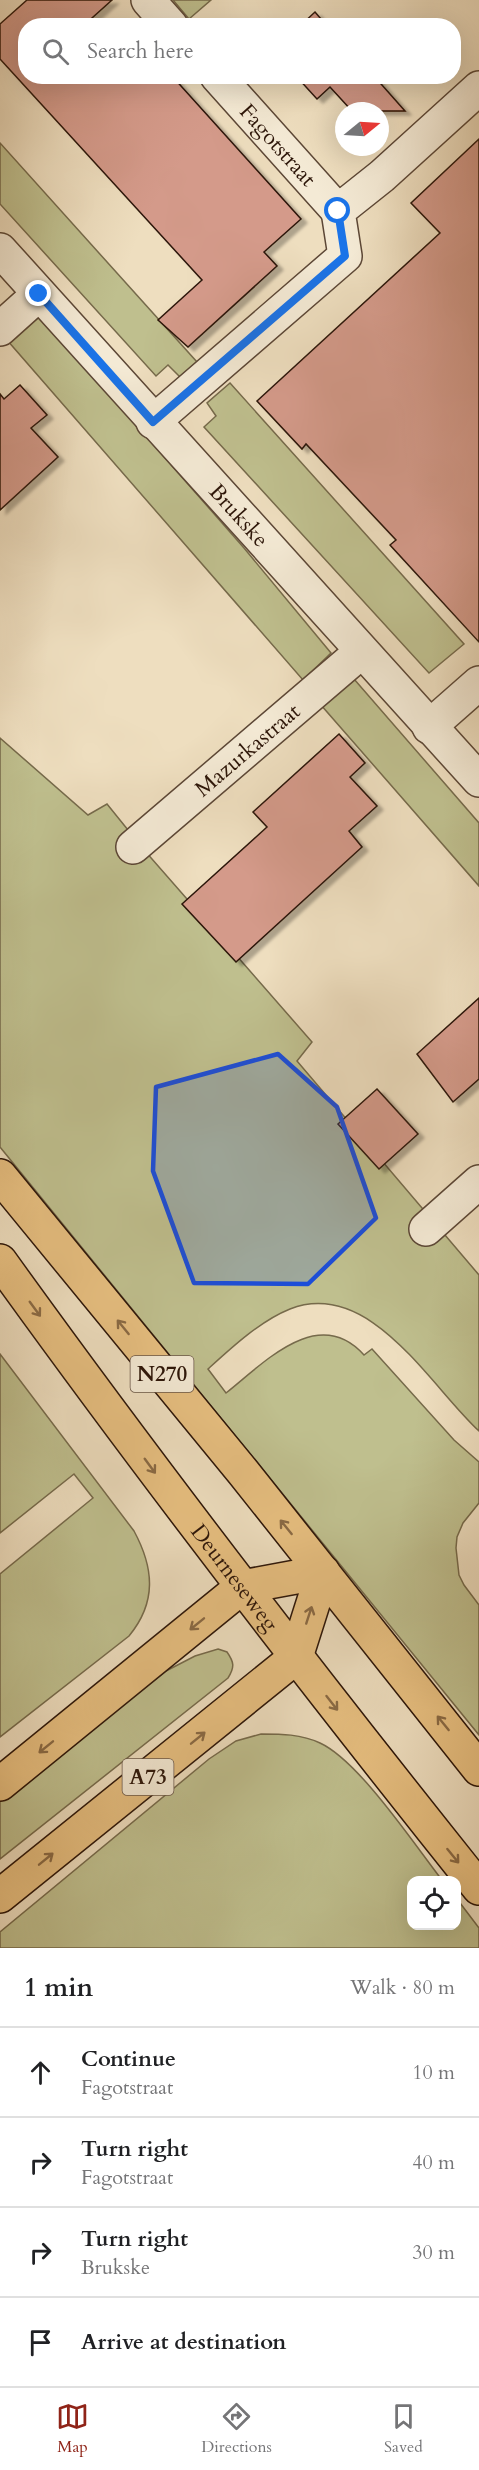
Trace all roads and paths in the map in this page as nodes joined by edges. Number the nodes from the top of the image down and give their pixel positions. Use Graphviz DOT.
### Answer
graph roads {
  1 [pos="148,0"];
  2 [pos="164,18"];
  3 [pos="224,84"];
  4 [pos="479,88"];
  5 [pos="338,211"];
  6 [pos="0,250"];
  7 [pos="39,294"];
  8 [pos="0,329"];
  9 [pos="153,422"];
  10 [pos="361,652"];
  11 [pos="479,683"];
  12 [pos="429,727"];
  13 [pos="479,780"];
  14 [pos="133,847"];
  15 [pos="0,1176"];
  16 [pos="479,1182"];
  17 [pos="426,1229"];
  18 [pos="0,1261"];
  19 [pos="323,1572"];
  20 [pos="242,1587"];
  21 [pos="296,1657"];
  22 [pos="479,1769"];
  23 [pos="0,1784"];
  24 [pos="479,1888"];
  25 [pos="0,1896"];
  1 -- 2 [label="street"];
  3 -- 5 [label="street, Fagotstraat"];
  4 -- 5 [label="street"];
  5 -- 9 [label="street"];
  6 -- 7 [label="street, Brukske"];
  7 -- 8 [label="street"];
  7 -- 9 [label="street, Brukske"];
  9 -- 10 [label="street, Brukske"];
  10 -- 12 [label="street, Brukske"];
  10 -- 14 [label="street, Mazurkastraat"];
  11 -- 12 [label="street"];
  12 -- 13 [label="street, Brukske"];
  19 -- 15 [label="main road, N270, one-way"];
  16 -- 17 [label="street"];
  18 -- 20 [label="main road, Deurneseweg / N270, one-way"];
  19 -- 20 [label="main road"];
  21 -- 19 [label="main road, one-way"];
  22 -- 19 [label="main road, N270, one-way"];
  20 -- 21 [label="main road, Deurneseweg / N270"];
  20 -- 23 [label="main road, one-way"];
  21 -- 24 [label="main road, Deurneseweg / N270, one-way"];
  25 -- 21 [label="main road, A73, one-way"];
}
